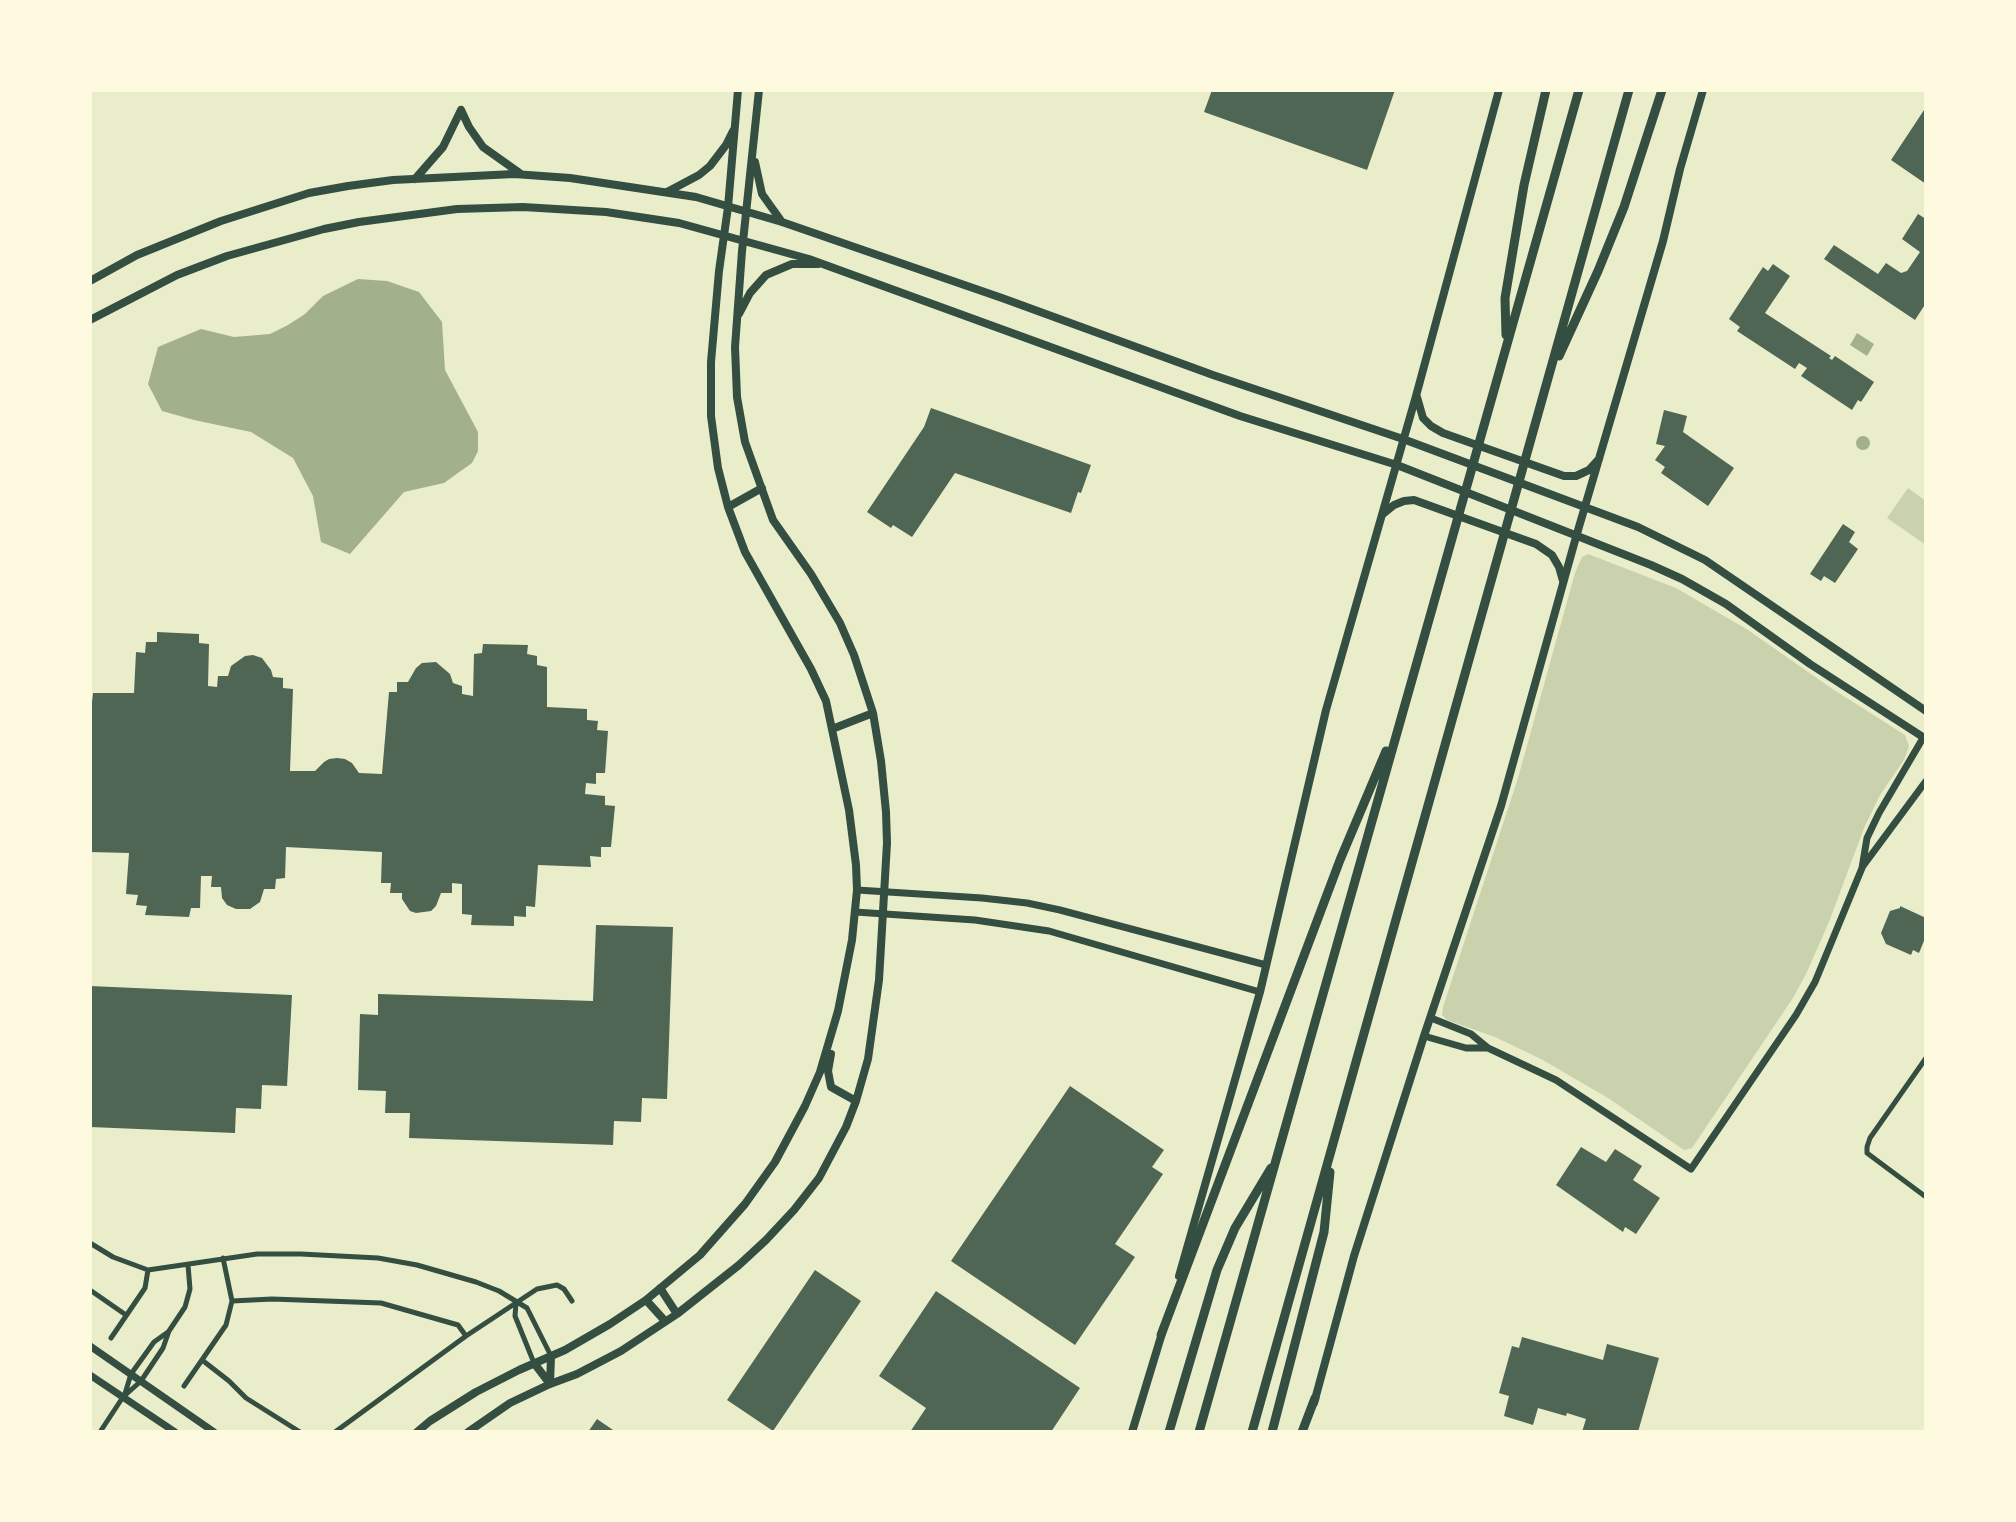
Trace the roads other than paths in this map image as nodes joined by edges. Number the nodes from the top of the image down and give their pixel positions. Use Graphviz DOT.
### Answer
graph roads {
  1 [pos="738,90"];
  2 [pos="759,90"];
  3 [pos="1499,90"];
  4 [pos="1546,90"];
  5 [pos="1579,90"];
  6 [pos="1629,90"];
  7 [pos="1662,90"];
  8 [pos="1703,90"];
  9 [pos="736,124"];
  10 [pos="753,148"];
  11 [pos="522,175"];
  12 [pos="415,179"];
  13 [pos="666,192"];
  14 [pos="728,207"];
  15 [pos="747,212"];
  16 [pos="782,222"];
  17 [pos="725,236"];
  18 [pos="743,241"];
  19 [pos="824,264"];
  20 [pos="90,281"];
  21 [pos="737,318"];
  22 [pos="90,320"];
  23 [pos="1506,345"];
  24 [pos="1547,383"];
  25 [pos="1416,396"];
  26 [pos="1403,439"];
  27 [pos="1600,458"];
  28 [pos="1396,465"];
  29 [pos="762,488"];
  30 [pos="1586,506"];
  31 [pos="728,507"];
  32 [pos="1381,516"];
  33 [pos="1576,537"];
  34 [pos="1564,582"];
  35 [pos="1926,711"];
  36 [pos="873,713"];
  37 [pos="1401,715"];
  38 [pos="832,729"];
  39 [pos="1925,737"];
  40 [pos="1926,781"];
  41 [pos="1862,868"];
  42 [pos="857,890"];
  43 [pos="885,892"];
  44 [pos="855,912"];
  45 [pos="884,913"];
  46 [pos="1266,965"];
  47 [pos="1260,992"];
  48 [pos="838,1011"];
  49 [pos="1431,1018"];
  50 [pos="1424,1036"];
  51 [pos="1488,1048"];
  52 [pos="1926,1058"];
  53 [pos="856,1101"];
  54 [pos="1332,1146"];
  55 [pos="1277,1159"];
  56 [pos="1926,1197"];
  57 [pos="90,1243"];
  58 [pos="223,1258"];
  59 [pos="188,1265"];
  60 [pos="148,1270"];
  61 [pos="660,1288"];
  62 [pos="90,1290"];
  63 [pos="646,1300"];
  64 [pos="232,1301"];
  65 [pos="572,1301"];
  66 [pos="516,1303"];
  67 [pos="677,1314"];
  68 [pos="126,1315"];
  69 [pos="665,1321"];
  70 [pos="169,1331"];
  71 [pos="1161,1335"];
  72 [pos="466,1336"];
  73 [pos="111,1338"];
  74 [pos="90,1346"];
  75 [pos="551,1356"];
  76 [pos="202,1360"];
  77 [pos="534,1363"];
  78 [pos="131,1374"];
  79 [pos="90,1375"];
  80 [pos="141,1381"];
  81 [pos="550,1384"];
  82 [pos="184,1386"];
  83 [pos="123,1397"];
  84 [pos="1315,1398"];
  85 [pos="100,1432"];
  86 [pos="175,1432"];
  87 [pos="214,1432"];
  88 [pos="300,1432"];
  89 [pos="335,1432"];
  90 [pos="417,1432"];
  91 [pos="468,1432"];
  92 [pos="1132,1432"];
  93 [pos="1168,1432"];
  94 [pos="1199,1432"];
  95 [pos="1252,1432"];
  96 [pos="1272,1432"];
  97 [pos="1304,1432"];
  1 -- 9 [label="main road"];
  2 -- 10 [label="main road"];
  3 -- 25 [label="main road"];
  4 -- 23 [label="highway"];
  5 -- 23 [label="highway"];
  6 -- 24 [label="highway"];
  7 -- 24 [label="highway"];
  8 -- 27 [label="main road"];
  9 -- 13 [label="main road"];
  9 -- 14 [label="main road"];
  10 -- 15 [label="main road"];
  10 -- 16 [label="main road"];
  11 -- 12 [label="main road"];
  11 -- 12 [label="main road"];
  11 -- 13 [label="main road"];
  12 -- 20 [label="main road"];
  13 -- 14 [label="main road"];
  14 -- 15 [label="main road"];
  14 -- 17 [label="main road"];
  15 -- 16 [label="main road"];
  15 -- 18 [label="main road"];
  16 -- 26 [label="main road"];
  17 -- 18 [label="main road"];
  17 -- 22 [label="main road"];
  17 -- 31 [label="main road"];
  18 -- 19 [label="main road"];
  18 -- 21 [label="main road"];
  19 -- 21 [label="main road"];
  19 -- 28 [label="main road"];
  21 -- 29 [label="main road"];
  23 -- 37 [label="highway"];
  24 -- 54 [label="highway"];
  25 -- 26 [label="main road"];
  25 -- 27 [label="main road"];
  26 -- 28 [label="main road"];
  26 -- 30 [label="main road"];
  27 -- 30 [label="main road"];
  28 -- 32 [label="main road"];
  28 -- 33 [label="main road"];
  29 -- 31 [label="main road"];
  29 -- 36 [label="main road"];
  30 -- 33 [label="main road"];
  30 -- 35 [label="main road"];
  31 -- 38 [label="main road"];
  32 -- 34 [label="main road"];
  32 -- 46 [label="main road"];
  33 -- 34 [label="main road"];
  33 -- 39 [label="main road"];
  34 -- 49 [label="main road"];
  36 -- 38 [label="main road"];
  36 -- 43 [label="main road"];
  37 -- 55 [label="highway"];
  37 -- 71 [label="highway"];
  38 -- 42 [label="main road"];
  39 -- 41 [label="street"];
  40 -- 41 [label="street"];
  41 -- 51 [label="street"];
  42 -- 43 [label="street"];
  42 -- 44 [label="main road"];
  43 -- 45 [label="main road"];
  43 -- 46 [label="street"];
  44 -- 45 [label="street"];
  44 -- 48 [label="main road"];
  45 -- 47 [label="street"];
  45 -- 53 [label="main road"];
  46 -- 47 [label="main road"];
  47 -- 71 [label="main road"];
  48 -- 53 [label="main road"];
  48 -- 61 [label="main road"];
  49 -- 50 [label="main road"];
  49 -- 51 [label="street"];
  50 -- 51 [label="street"];
  50 -- 84 [label="main road"];
  52 -- 56 [label="street"];
  53 -- 67 [label="main road"];
  54 -- 95 [label="highway"];
  54 -- 96 [label="highway"];
  55 -- 93 [label="highway"];
  55 -- 94 [label="highway"];
  57 -- 60 [label="street"];
  58 -- 59 [label="street"];
  58 -- 64 [label="street"];
  58 -- 66 [label="street"];
  59 -- 60 [label="street"];
  59 -- 70 [label="street"];
  60 -- 68 [label="street"];
  61 -- 63 [label="main road"];
  61 -- 67 [label="main road"];
  62 -- 68 [label="street"];
  63 -- 69 [label="main road"];
  63 -- 75 [label="main road"];
  64 -- 72 [label="street"];
  64 -- 76 [label="street"];
  65 -- 66 [label="street"];
  66 -- 72 [label="street"];
  66 -- 75 [label="street"];
  66 -- 77 [label="street"];
  67 -- 69 [label="main road"];
  68 -- 73 [label="street"];
  69 -- 81 [label="main road"];
  70 -- 78 [label="street"];
  70 -- 80 [label="street"];
  71 -- 92 [label="main road"];
  72 -- 89 [label="street"];
  74 -- 78 [label="street"];
  75 -- 77 [label="main road"];
  75 -- 81 [label="main road"];
  76 -- 82 [label="street"];
  76 -- 88 [label="street"];
  77 -- 81 [label="main road"];
  77 -- 90 [label="main road"];
  78 -- 80 [label="street"];
  78 -- 83 [label="street"];
  79 -- 83 [label="street"];
  80 -- 83 [label="street"];
  80 -- 87 [label="street"];
  81 -- 91 [label="main road"];
  83 -- 85 [label="street"];
  83 -- 86 [label="street"];
  84 -- 97 [label="highway"];
}
